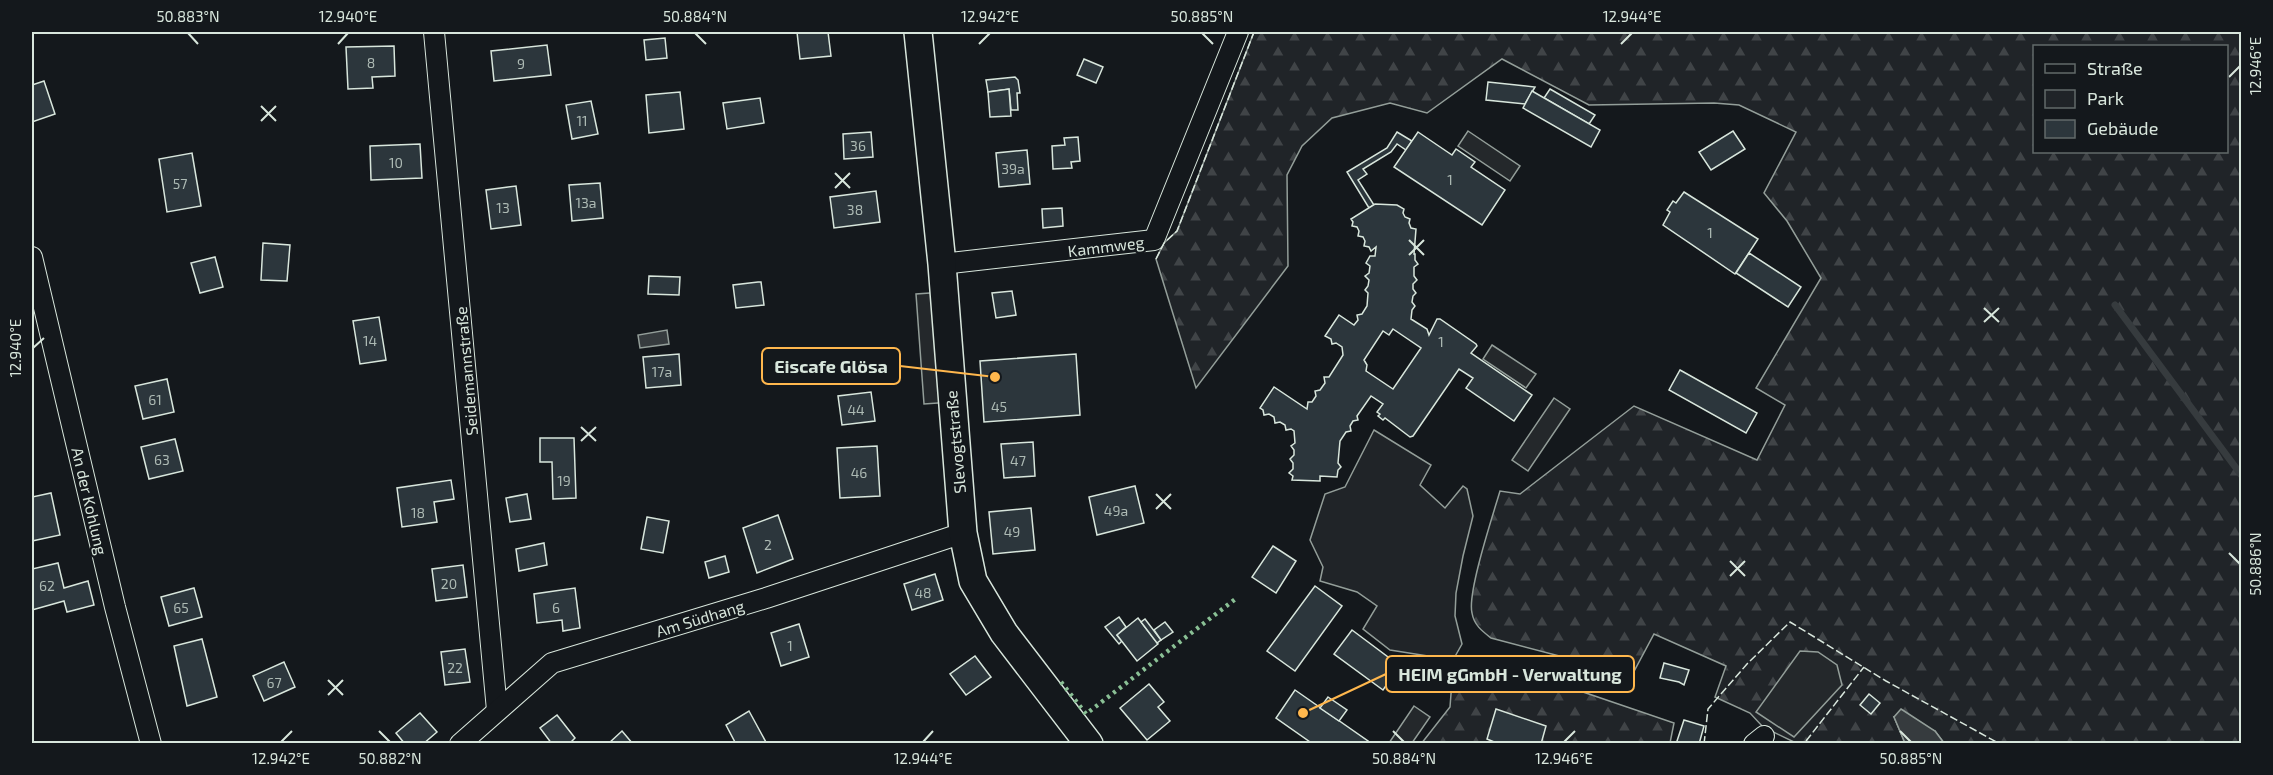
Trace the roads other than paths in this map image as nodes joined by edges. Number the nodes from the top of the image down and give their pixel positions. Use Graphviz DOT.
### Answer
graph roads {
  1 [pos="434,32"];
  2 [pos="918,32"];
  3 [pos="1238,32"];
  4 [pos="32,257"];
  5 [pos="942,264"];
  6 [pos="963,533"];
  7 [pos="497,710"];
  8 [pos="151,744"];
  9 [pos="460,744"];
  10 [pos="1089,744"];
  1 -- 7 [label="street, Seidemannstraße"];
  2 -- 5 [label="street, Slevogtstraße"];
  3 -- 5 [label="street, Kammweg"];
  4 -- 8 [label="street, An der Kohlung"];
  5 -- 6 [label="street, Slevogtstraße"];
  6 -- 7 [label="street, Am Südhang"];
  6 -- 10 [label="street, Slevogtstraße"];
  7 -- 9 [label="street, Am Südhang"];
}
